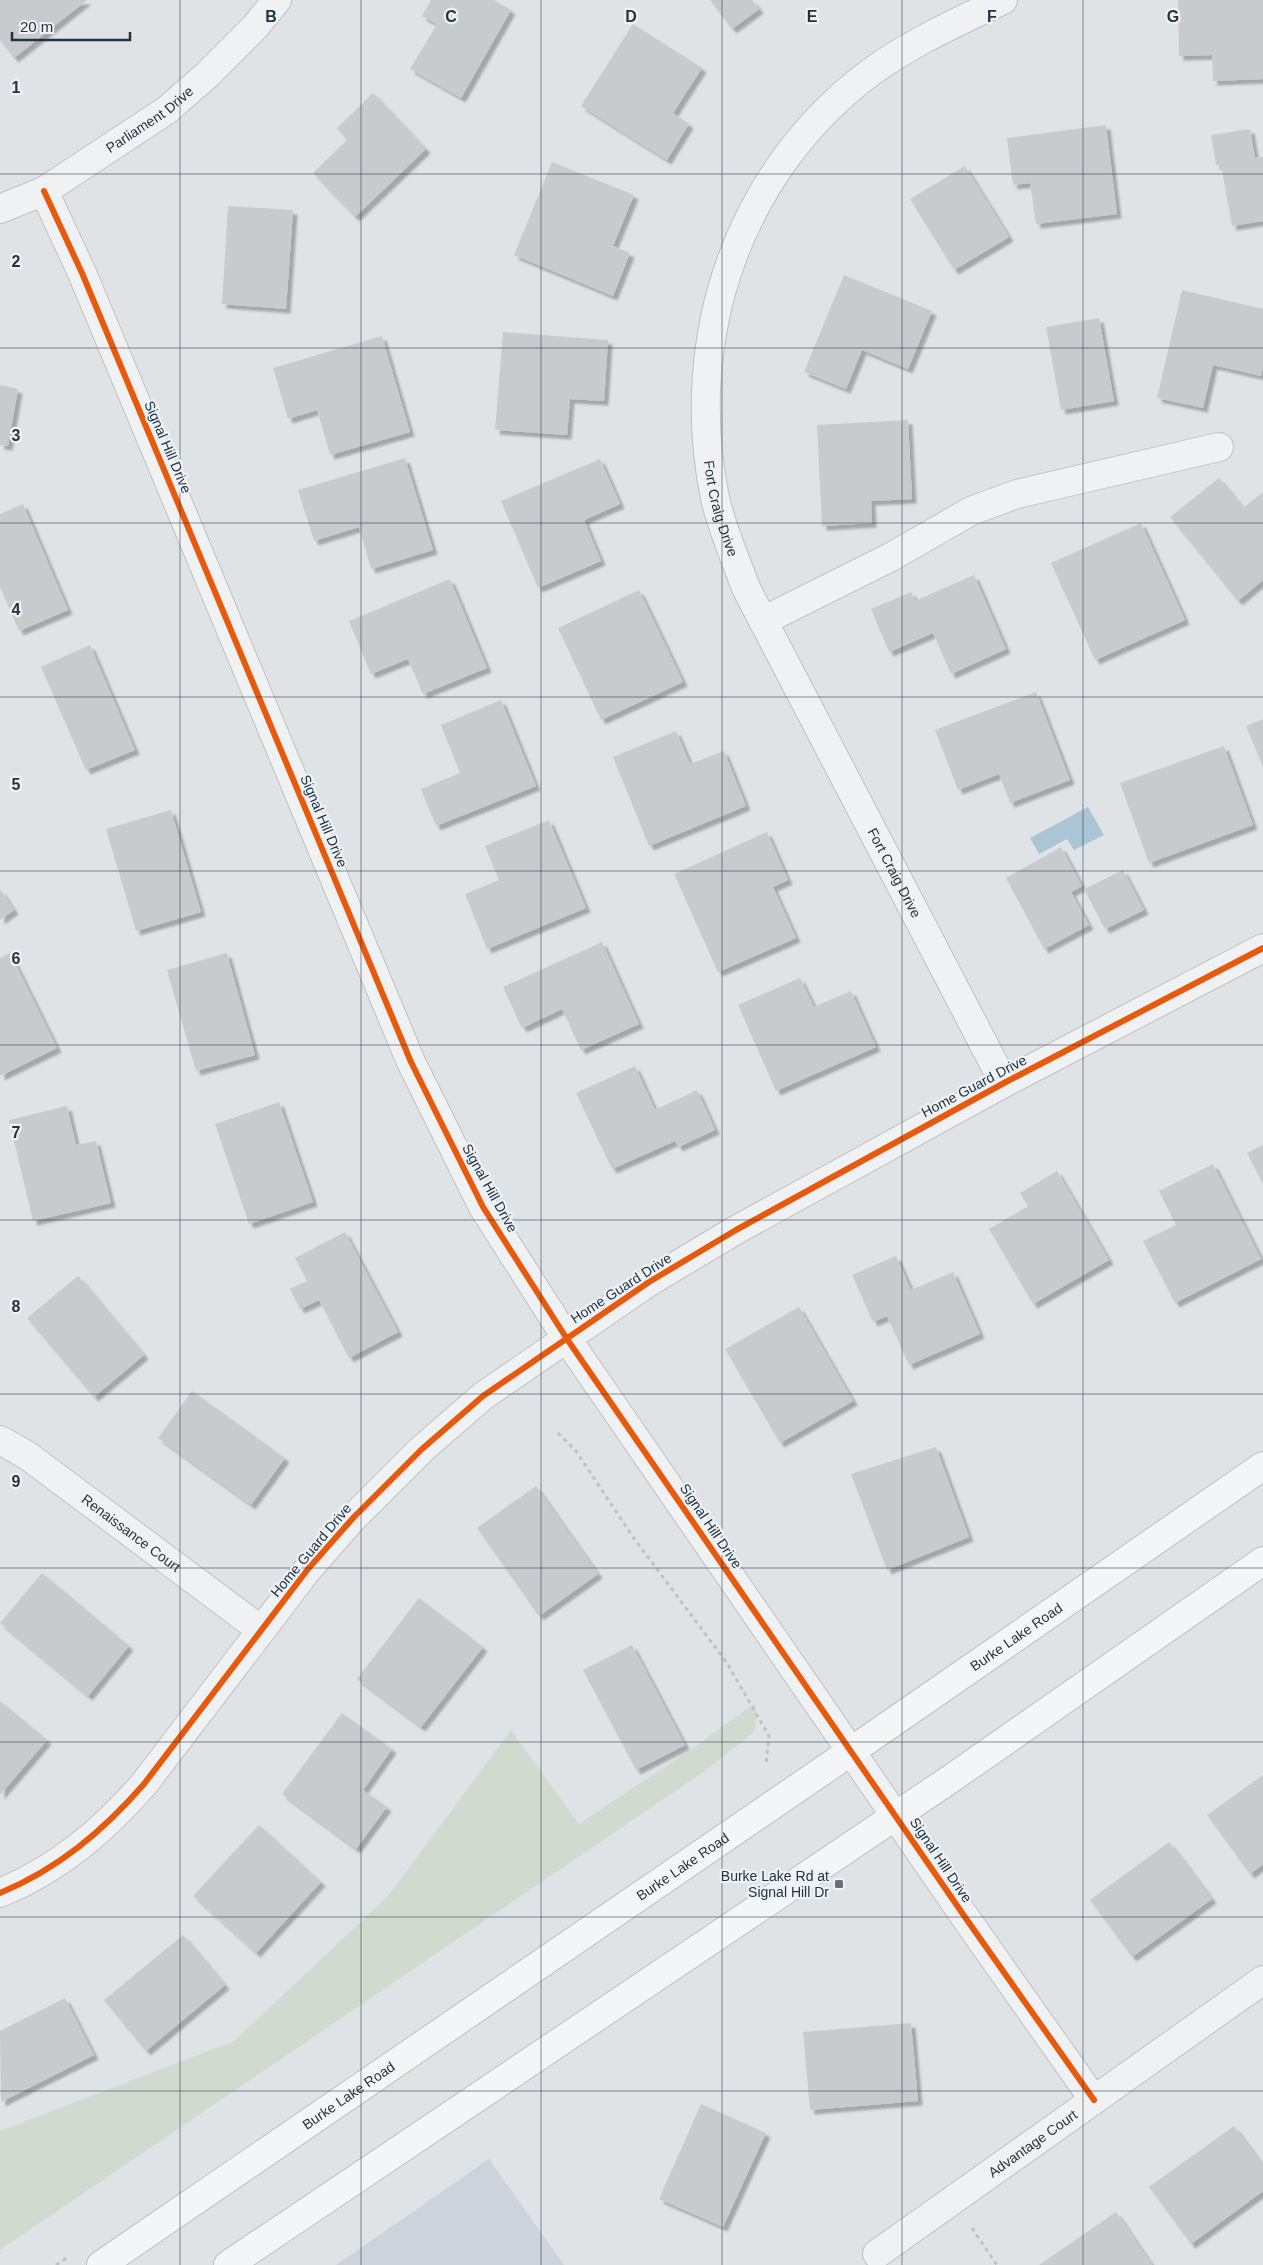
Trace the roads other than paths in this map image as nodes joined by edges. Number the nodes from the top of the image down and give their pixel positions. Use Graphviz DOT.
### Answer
graph roads {
  1 [pos="277,0"];
  2 [pos="1004,0"];
  3 [pos="44,191"];
  4 [pos="0,209"];
  5 [pos="1219,448"];
  6 [pos="763,621"];
  7 [pos="1263,948"];
  8 [pos="1004,1083"];
  9 [pos="567,1339"];
  10 [pos="0,1440"];
  11 [pos="1263,1466"];
  12 [pos="1263,1561"];
  13 [pos="261,1630"];
  14 [pos="850,1752"];
  15 [pos="895,1815"];
  16 [pos="0,1893"];
  17 [pos="1263,1980"];
  18 [pos="1094,2100"];
  19 [pos="877,2254"];
  20 [pos="101,2265"];
  21 [pos="228,2265"];
  1 -- 3 [label="street, Parliament Drive"];
  2 -- 6 [label="street, Fort Craig Drive"];
  3 -- 4 [label="street, Parliament Drive"];
  3 -- 9 [label="street, Signal Hill Drive"];
  5 -- 6 [label="street"];
  6 -- 8 [label="street, Fort Craig Drive"];
  7 -- 8 [label="street, Home Guard Drive"];
  8 -- 9 [label="street, Home Guard Drive"];
  9 -- 13 [label="street, Home Guard Drive"];
  9 -- 14 [label="street, Signal Hill Drive"];
  10 -- 13 [label="street, Renaissance Court"];
  11 -- 14 [label="main road, Burke Lake Road"];
  12 -- 15 [label="main road"];
  13 -- 16 [label="street, Home Guard Drive"];
  14 -- 15 [label="street, Signal Hill Drive"];
  14 -- 20 [label="main road, Burke Lake Road"];
  15 -- 18 [label="street, Signal Hill Drive"];
  15 -- 21 [label="main road"];
  17 -- 18 [label="street, Advantage Court"];
  18 -- 19 [label="street, Advantage Court"];
}
